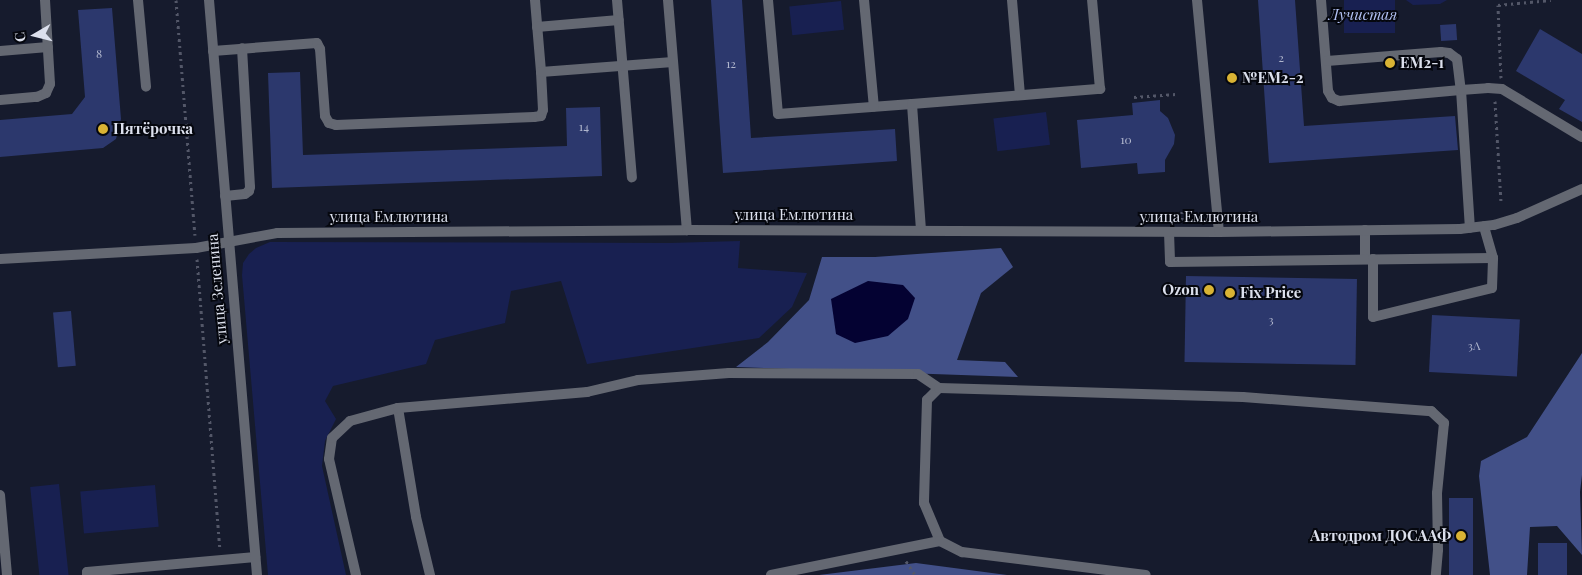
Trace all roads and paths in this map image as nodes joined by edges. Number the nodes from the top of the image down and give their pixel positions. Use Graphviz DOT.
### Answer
graph roads {
  1 [pos="45,0"];
  2 [pos="138,0"];
  3 [pos="176,0"];
  4 [pos="209,0"];
  5 [pos="534,0"];
  6 [pos="617,0"];
  7 [pos="668,0"];
  8 [pos="768,0"];
  9 [pos="864,0"];
  10 [pos="1012,0"];
  11 [pos="1092,0"];
  12 [pos="1198,0"];
  13 [pos="1321,0"];
  14 [pos="619,20"];
  15 [pos="537,28"];
  16 [pos="48,47"];
  17 [pos="242,48"];
  18 [pos="0,51"];
  19 [pos="213,51"];
  20 [pos="1327,61"];
  21 [pos="673,62"];
  22 [pos="623,65"];
  23 [pos="541,72"];
  24 [pos="146,87"];
  25 [pos="1461,90"];
  26 [pos="1176,94"];
  27 [pos="1020,95"];
  28 [pos="1134,97"];
  29 [pos="0,100"];
  30 [pos="912,104"];
  31 [pos="874,107"];
  32 [pos="1582,136"];
  33 [pos="632,178"];
  34 [pos="1582,189"];
  35 [pos="225,196"];
  36 [pos="1484,226"];
  37 [pos="1470,228"];
  38 [pos="687,230"];
  39 [pos="921,230"];
  40 [pos="1365,230"];
  41 [pos="1169,232"];
  42 [pos="1219,232"];
  43 [pos="228,242"];
  44 [pos="196,248"];
  45 [pos="1494,258"];
  46 [pos="0,259"];
  47 [pos="1369,259"];
  48 [pos="939,388"];
  49 [pos="398,408"];
  50 [pos="0,495"];
  51 [pos="940,541"];
  52 [pos="255,557"];
  53 [pos="221,560"];
  54 [pos="178,570"];
  55 [pos="7,575"];
  56 [pos="87,575"];
  57 [pos="257,575"];
  58 [pos="356,575"];
  59 [pos="430,575"];
  60 [pos="770,575"];
  61 [pos="1146,575"];
  62 [pos="1436,575"];
  1 -- 16 [label="street"];
  2 -- 24 [label="street"];
  3 -- 44 [label="path"];
  4 -- 19 [label="street, улица Зеленина"];
  5 -- 15 [label="street"];
  6 -- 14 [label="street"];
  7 -- 21 [label="street"];
  8 -- 31 [label="street"];
  9 -- 31 [label="street"];
  10 -- 27 [label="street"];
  11 -- 27 [label="street"];
  12 -- 42 [label="street"];
  13 -- 20 [label="street"];
  14 -- 15 [label="street"];
  14 -- 22 [label="street"];
  15 -- 23 [label="street"];
  16 -- 18 [label="street"];
  16 -- 29 [label="street"];
  17 -- 19 [label="street"];
  17 -- 23 [label="street"];
  17 -- 35 [label="street"];
  19 -- 35 [label="street, улица Зеленина"];
  20 -- 25 [label="street"];
  20 -- 25 [label="street"];
  21 -- 22 [label="street"];
  21 -- 38 [label="street"];
  22 -- 23 [label="street"];
  22 -- 33 [label="street"];
  25 -- 32 [label="street"];
  25 -- 37 [label="street"];
  26 -- 28 [label="path"];
  27 -- 30 [label="street"];
  30 -- 31 [label="street"];
  30 -- 39 [label="street"];
  34 -- 36 [label="street, улица Емлютина"];
  35 -- 43 [label="street, улица Зеленина"];
  36 -- 37 [label="street, улица Емлютина"];
  36 -- 45 [label="street"];
  37 -- 40 [label="street, улица Емлютина"];
  38 -- 39 [label="street, улица Емлютина"];
  38 -- 43 [label="street, улица Емлютина"];
  39 -- 41 [label="street, улица Емлютина"];
  40 -- 42 [label="street, улица Емлютина"];
  40 -- 47 [label="street"];
  41 -- 42 [label="street, улица Емлютина"];
  41 -- 47 [label="street"];
  43 -- 44 [label="street, улица Емлютина"];
  43 -- 52 [label="street, улица Зеленина"];
  44 -- 46 [label="street, улица Емлютина"];
  44 -- 53 [label="path"];
  45 -- 47 [label="street"];
  45 -- 47 [label="street"];
  48 -- 49 [label="street"];
  48 -- 51 [label="street"];
  48 -- 62 [label="street"];
  49 -- 58 [label="street"];
  49 -- 59 [label="street"];
  50 -- 55 [label="street"];
  51 -- 60 [label="street"];
  51 -- 61 [label="street"];
  52 -- 53 [label="street"];
  52 -- 57 [label="street, улица Зеленина"];
  53 -- 54 [label="street"];
  54 -- 56 [label="street"];
}
